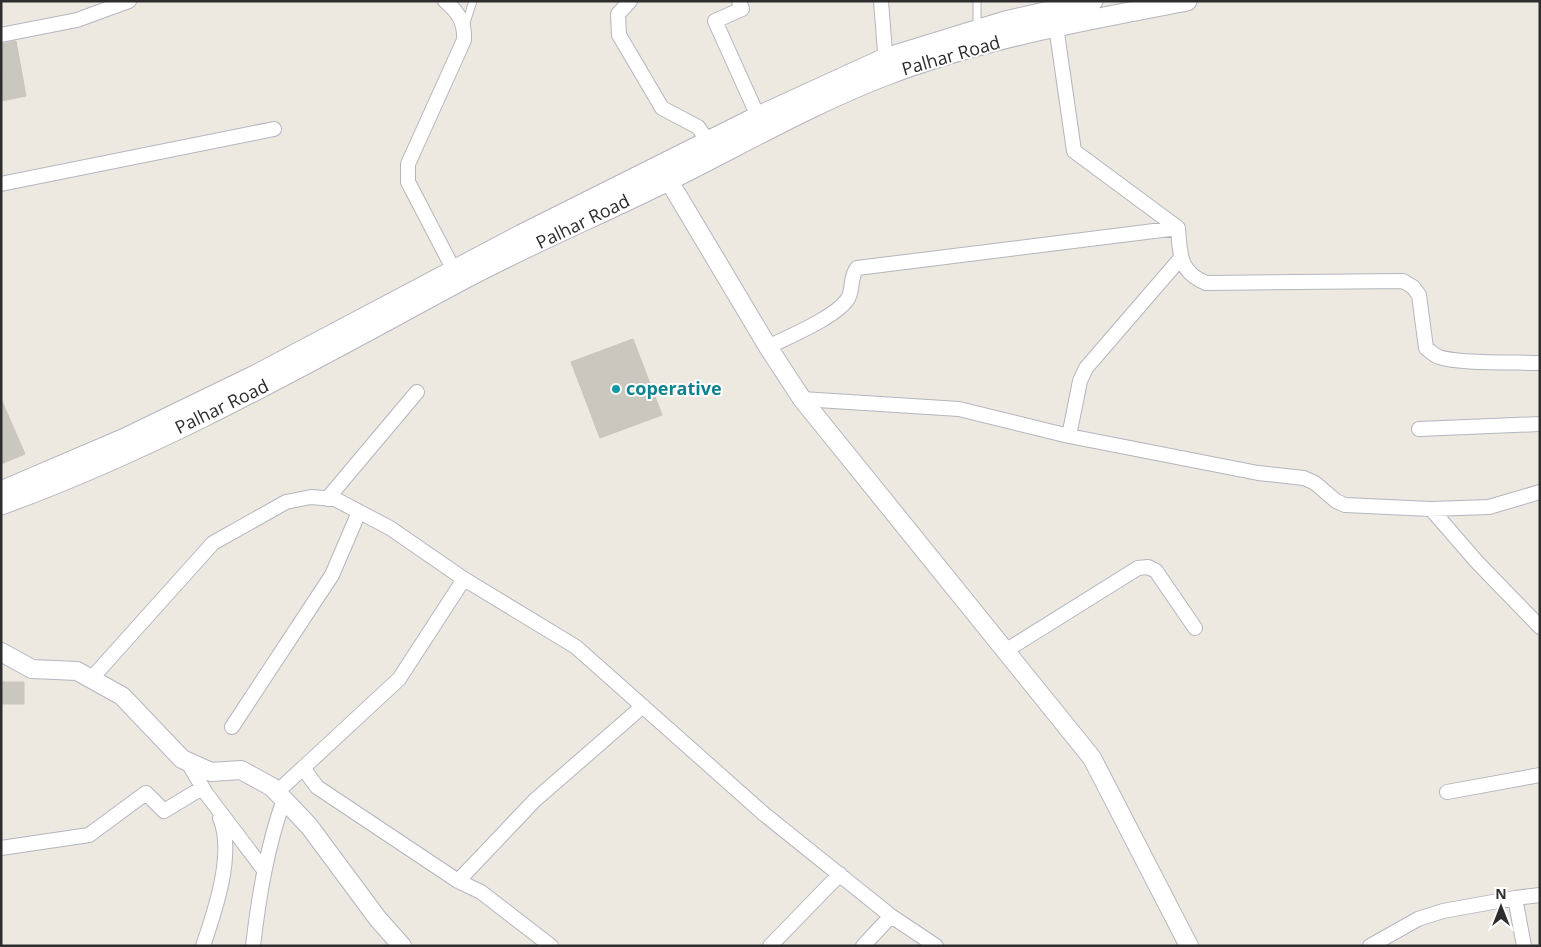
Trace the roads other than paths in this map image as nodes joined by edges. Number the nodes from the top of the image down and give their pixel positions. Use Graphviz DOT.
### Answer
graph roads {
  1 [pos="129,1"];
  2 [pos="445,1"];
  3 [pos="473,1"];
  4 [pos="630,1"];
  5 [pos="739,1"];
  6 [pos="881,1"];
  7 [pos="977,1"];
  8 [pos="1093,1"];
  9 [pos="1187,1"];
  10 [pos="1049,13"];
  11 [pos="464,27"];
  12 [pos="976,29"];
  13 [pos="1,35"];
  14 [pos="886,67"];
  15 [pos="762,123"];
  16 [pos="274,129"];
  17 [pos="708,141"];
  18 [pos="668,181"];
  19 [pos="1,184"];
  20 [pos="1178,228"];
  21 [pos="1180,259"];
  22 [pos="457,276"];
  23 [pos="768,347"];
  24 [pos="1540,363"];
  25 [pos="417,392"];
  26 [pos="802,399"];
  27 [pos="1540,424"];
  28 [pos="1419,430"];
  29 [pos="1069,436"];
  30 [pos="1,491"];
  31 [pos="1540,492"];
  32 [pos="327,499"];
  33 [pos="1,505"];
  34 [pos="1431,509"];
  35 [pos="358,512"];
  36 [pos="464,579"];
  37 [pos="1540,627"];
  38 [pos="1195,628"];
  39 [pos="1005,651"];
  40 [pos="1,652"];
  41 [pos="91,679"];
  42 [pos="642,706"];
  43 [pos="232,727"];
  44 [pos="187,761"];
  45 [pos="303,768"];
  46 [pos="1540,775"];
  47 [pos="202,788"];
  48 [pos="1447,792"];
  49 [pos="281,796"];
  50 [pos="1,848"];
  51 [pos="264,870"];
  52 [pos="840,874"];
  53 [pos="458,881"];
  54 [pos="1540,895"];
  55 [pos="1515,898"];
  56 [pos="891,916"];
  57 [pos="203,946"];
  58 [pos="253,946"];
  59 [pos="402,946"];
  60 [pos="551,946"];
  61 [pos="770,946"];
  62 [pos="863,946"];
  63 [pos="936,946"];
  64 [pos="1189,946"];
  65 [pos="1370,946"];
  66 [pos="1524,946"];
  1 -- 13 [label="street"];
  2 -- 11 [label="street"];
  3 -- 11 [label="lane"];
  4 -- 17 [label="street"];
  5 -- 15 [label="street"];
  6 -- 14 [label="street"];
  7 -- 12 [label="lane"];
  8 -- 10 [label="main road, Palhar Road"];
  9 -- 10 [label="main road, Palhar Road"];
  10 -- 12 [label="main road, Palhar Road"];
  10 -- 14 [label="main road, Palhar Road"];
  10 -- 20 [label="street"];
  11 -- 22 [label="street"];
  12 -- 14 [label="main road, Palhar Road"];
  14 -- 15 [label="main road, Palhar Road"];
  15 -- 17 [label="main road, Palhar Road"];
  15 -- 18 [label="main road, Palhar Road"];
  16 -- 19 [label="street"];
  17 -- 22 [label="main road, Palhar Road"];
  18 -- 22 [label="main road, Palhar Road"];
  18 -- 23 [label="street"];
  20 -- 21 [label="street"];
  20 -- 23 [label="street"];
  21 -- 24 [label="street"];
  21 -- 29 [label="street"];
  22 -- 30 [label="main road, Palhar Road"];
  22 -- 33 [label="main road, Palhar Road"];
  23 -- 26 [label="street"];
  25 -- 32 [label="street"];
  26 -- 29 [label="street"];
  26 -- 39 [label="street"];
  27 -- 28 [label="street"];
  29 -- 34 [label="street"];
  31 -- 34 [label="street"];
  32 -- 35 [label="street"];
  32 -- 41 [label="street"];
  34 -- 37 [label="street"];
  35 -- 36 [label="street"];
  35 -- 43 [label="street"];
  36 -- 42 [label="street"];
  36 -- 45 [label="street"];
  38 -- 39 [label="street"];
  39 -- 64 [label="street"];
  40 -- 41 [label="street"];
  41 -- 44 [label="street"];
  42 -- 52 [label="street"];
  42 -- 53 [label="street"];
  44 -- 47 [label="street"];
  44 -- 49 [label="street"];
  45 -- 49 [label="street"];
  45 -- 53 [label="street"];
  46 -- 48 [label="street"];
  47 -- 50 [label="street"];
  47 -- 51 [label="street"];
  47 -- 57 [label="street"];
  49 -- 51 [label="street"];
  49 -- 59 [label="street"];
  51 -- 58 [label="street"];
  52 -- 56 [label="street"];
  52 -- 61 [label="street"];
  53 -- 60 [label="street"];
  54 -- 55 [label="street"];
  55 -- 65 [label="street"];
  55 -- 66 [label="street"];
  56 -- 62 [label="street"];
  56 -- 63 [label="street"];
}
